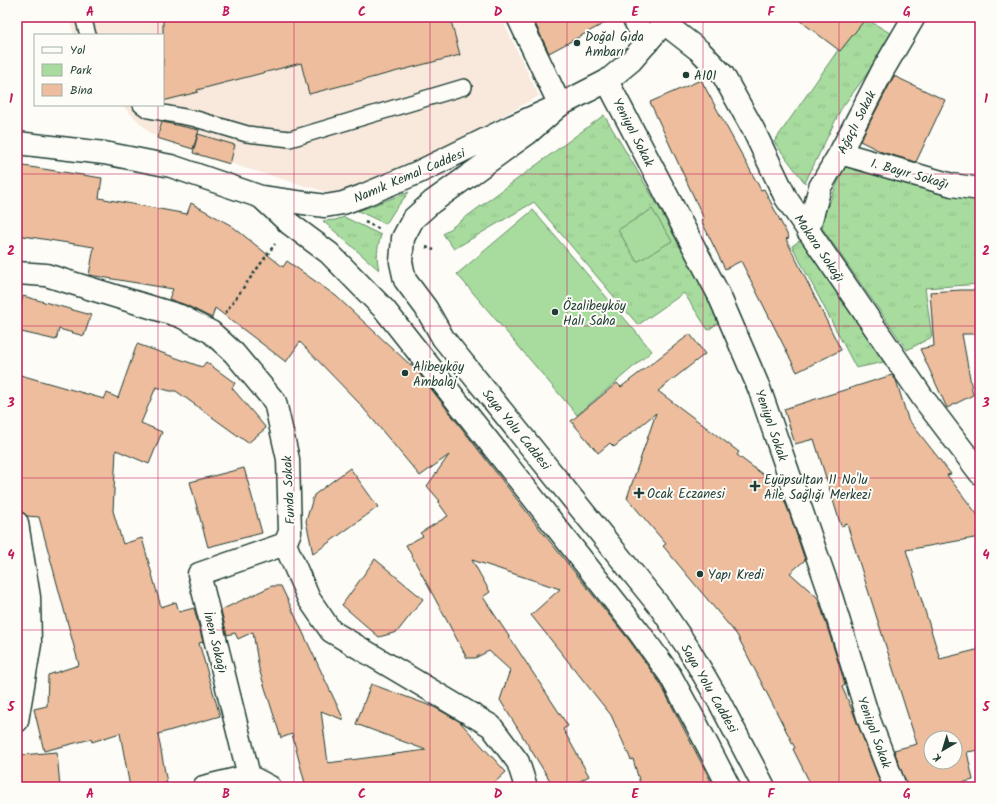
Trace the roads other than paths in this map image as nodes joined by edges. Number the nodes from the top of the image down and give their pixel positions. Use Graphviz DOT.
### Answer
graph roads {
  1 [pos="83,17"];
  2 [pos="518,17"];
  3 [pos="633,17"];
  4 [pos="914,17"];
  5 [pos="667,20"];
  6 [pos="88,34"];
  7 [pos="647,43"];
  8 [pos="607,81"];
  9 [pos="464,87"];
  10 [pos="142,106"];
  11 [pos="560,106"];
  12 [pos="17,143"];
  13 [pos="840,153"];
  14 [pos="980,189"];
  15 [pos="261,197"];
  16 [pos="808,231"];
  17 [pos="17,273"];
  18 [pos="980,473"];
  19 [pos="17,523"];
  20 [pos="285,544"];
  21 [pos="23,599"];
  22 [pos="17,721"];
  23 [pos="249,776"];
  24 [pos="204,787"];
  25 [pos="270,787"];
  26 [pos="526,787"];
  27 [pos="729,787"];
  28 [pos="764,787"];
  29 [pos="895,787"];
  1 -- 6 [label="lane"];
  2 -- 11 [label="street"];
  3 -- 7 [label="street"];
  4 -- 13 [label="street, Ağaçlı Sokak"];
  5 -- 7 [label="street, Namık Kemal Caddesi"];
  5 -- 16 [label="street, Makara Sokağı"];
  7 -- 8 [label="street, Namık Kemal Caddesi"];
  8 -- 11 [label="street, Namık Kemal Caddesi"];
  8 -- 29 [label="street, Yeniyol Sokak"];
  9 -- 10 [label="lane"];
  11 -- 15 [label="street, Namık Kemal Caddesi"];
  11 -- 28 [label="street, Saya Yolu Caddesi"];
  12 -- 15 [label="street, Namık Kemal Caddesi"];
  13 -- 14 [label="street, 1. Bayır Sokağı"];
  13 -- 16 [label="street, Ağaçlı Sokak"];
  15 -- 27 [label="street"];
  16 -- 18 [label="street, Makara Sokağı"];
  17 -- 20 [label="street, Funda Sokak"];
  19 -- 21 [label="street"];
  20 -- 23 [label="street, İnen Sokağı"];
  20 -- 26 [label="street, Funda Sokak"];
  21 -- 22 [label="street"];
  23 -- 24 [label="street"];
  23 -- 25 [label="street"];
}
